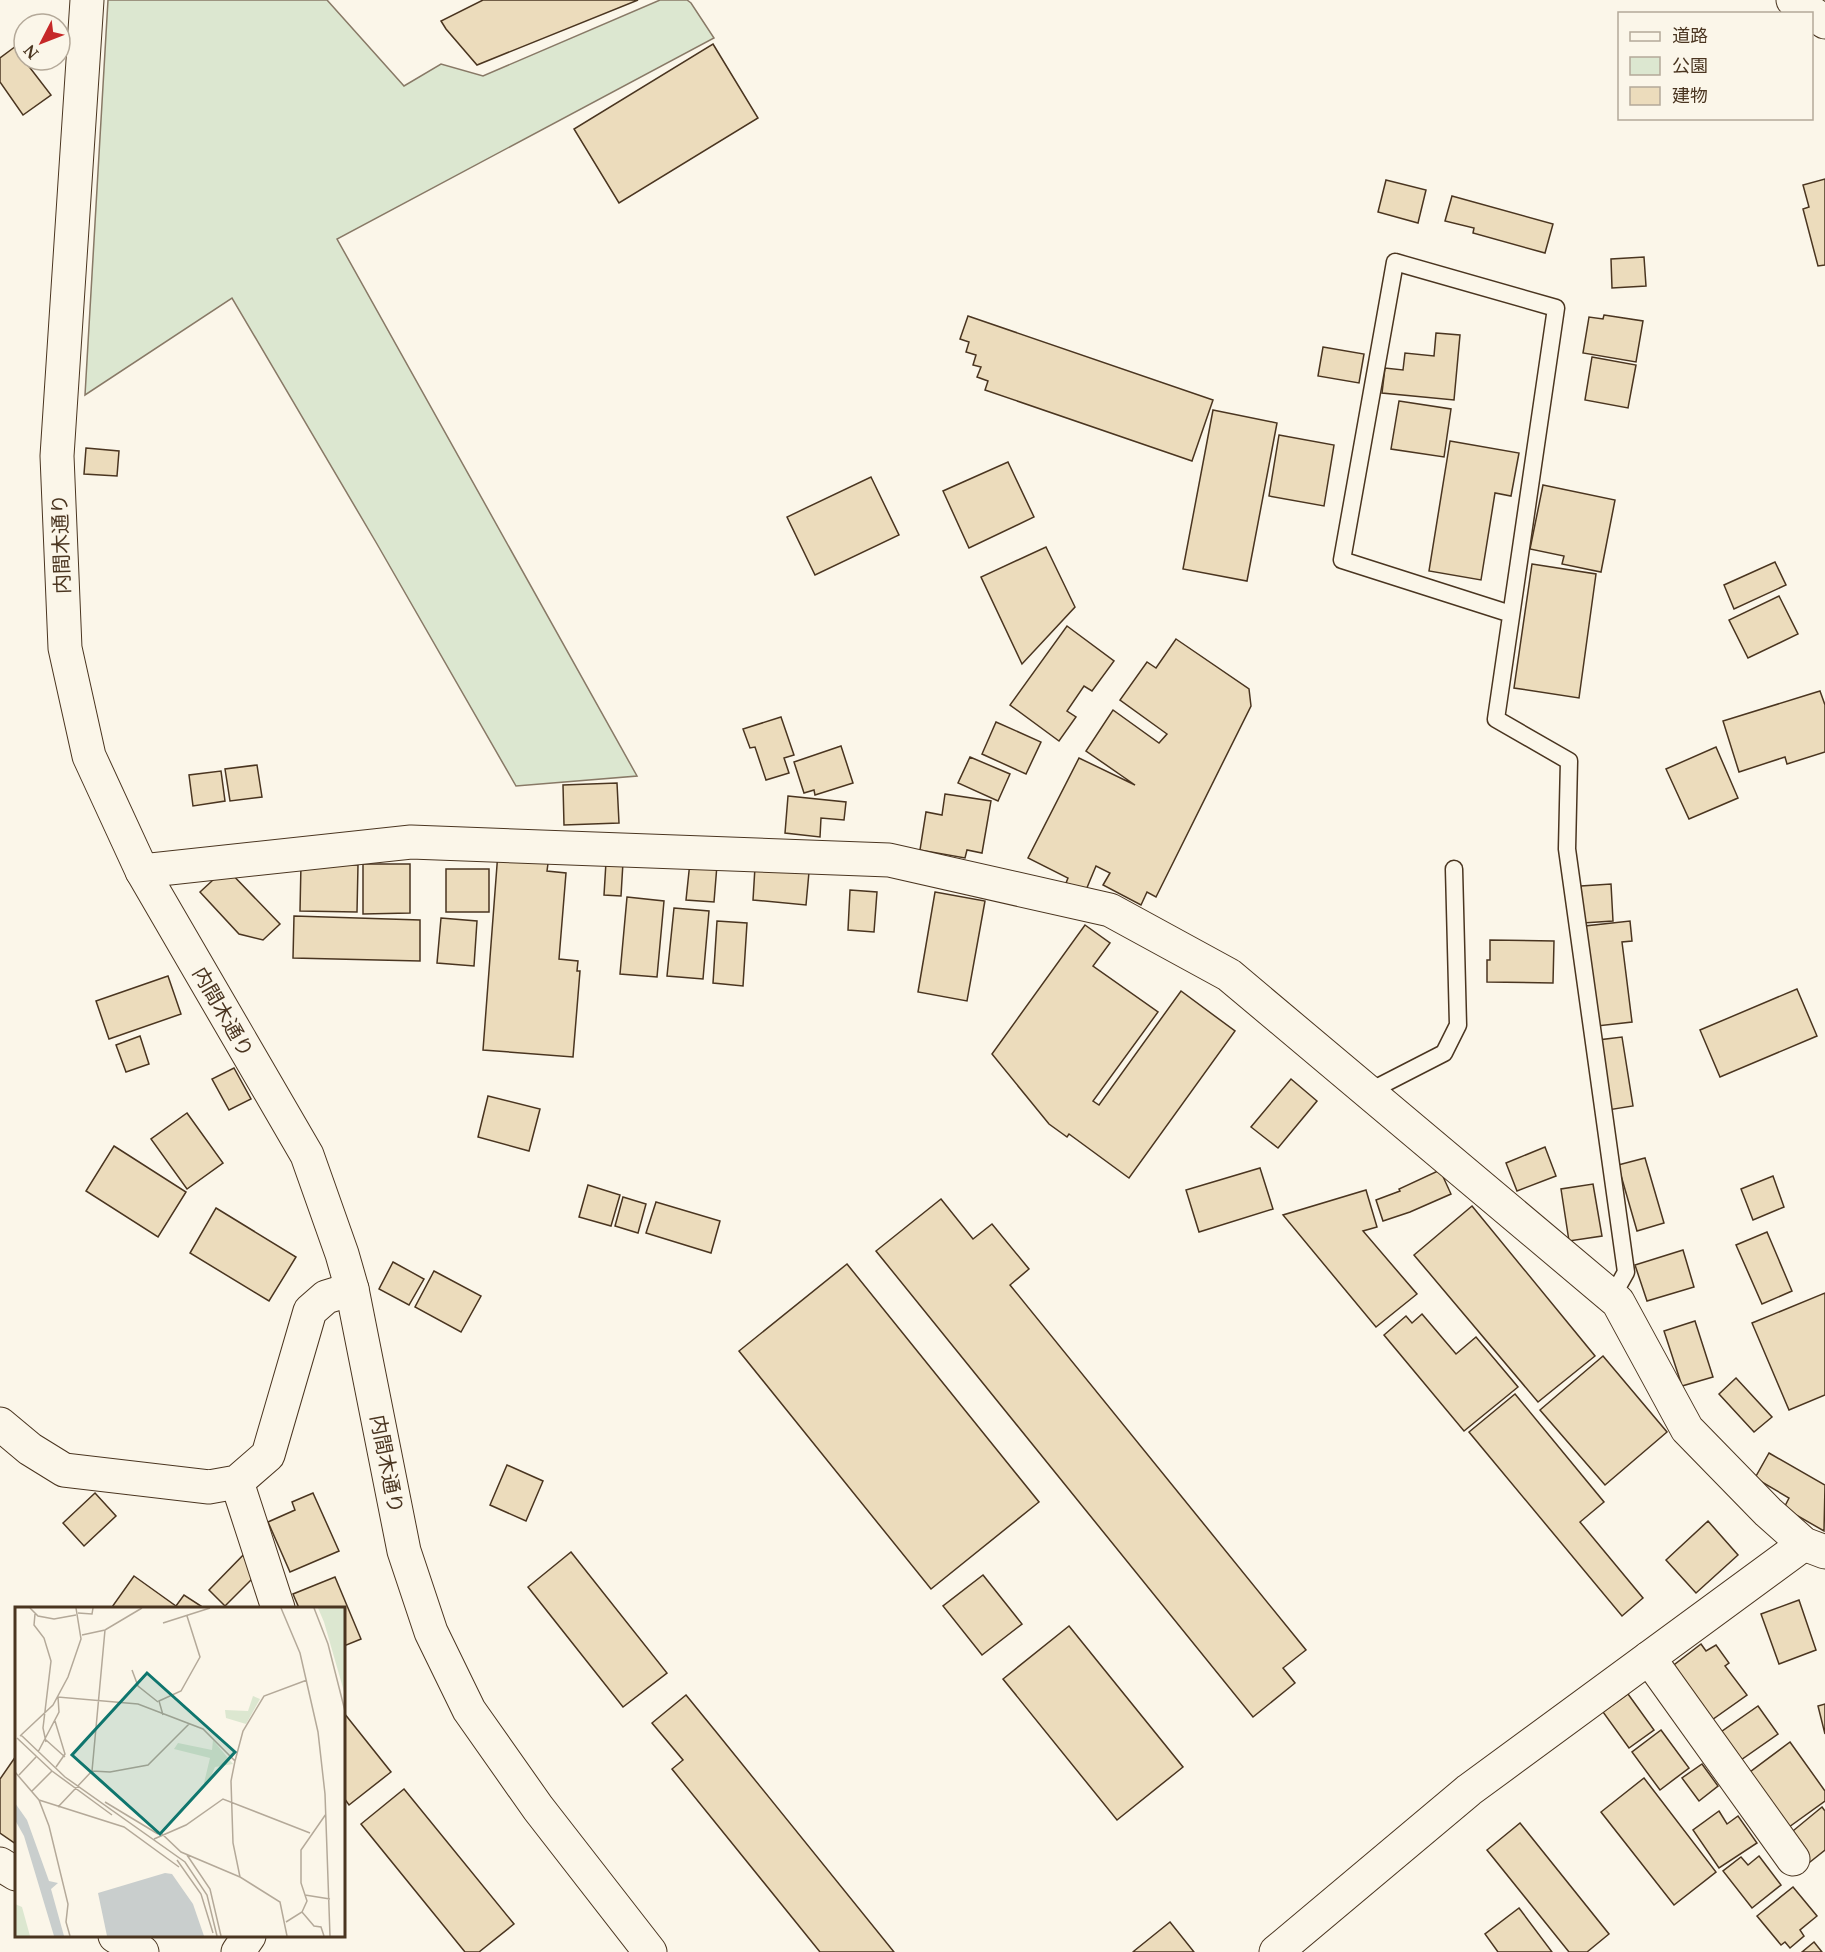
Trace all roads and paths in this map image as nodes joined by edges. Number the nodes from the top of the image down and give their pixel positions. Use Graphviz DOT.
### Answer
graph roads {
  1 [pos="87,0"];
  2 [pos="1511,614"];
  3 [pos="1454,869"];
  4 [pos="142,871"];
  5 [pos="1368,1092"];
  6 [pos="352,1289"];
  7 [pos="1612,1297"];
  8 [pos="0,1424"];
  9 [pos="237,1482"];
  10 [pos="1814,1548"];
  11 [pos="278,1607"];
  12 [pos="1649,1658"];
  13 [pos="1793,1859"];
  14 [pos="0,1864"];
  15 [pos="15,1873"];
  16 [pos="118,1937"];
  17 [pos="248,1937"];
  18 [pos="142,1952"];
  19 [pos="238,1952"];
  20 [pos="650,1952"];
  21 [pos="1276,1952"];
  1 -- 4 [label="street, 内間木通り"];
  2 -- 2 [label="lane"];
  2 -- 7 [label="lane"];
  3 -- 5 [label="lane"];
  4 -- 5 [label="street"];
  4 -- 6 [label="street, 内間木通り"];
  5 -- 7 [label="street"];
  6 -- 9 [label="street"];
  6 -- 20 [label="street, 内間木通り"];
  7 -- 10 [label="street"];
  8 -- 9 [label="street"];
  9 -- 11 [label="street"];
  10 -- 12 [label="street"];
  12 -- 13 [label="street"];
  12 -- 21 [label="street"];
  14 -- 15 [label="street"];
  16 -- 18 [label="street"];
  17 -- 19 [label="street"];
}
